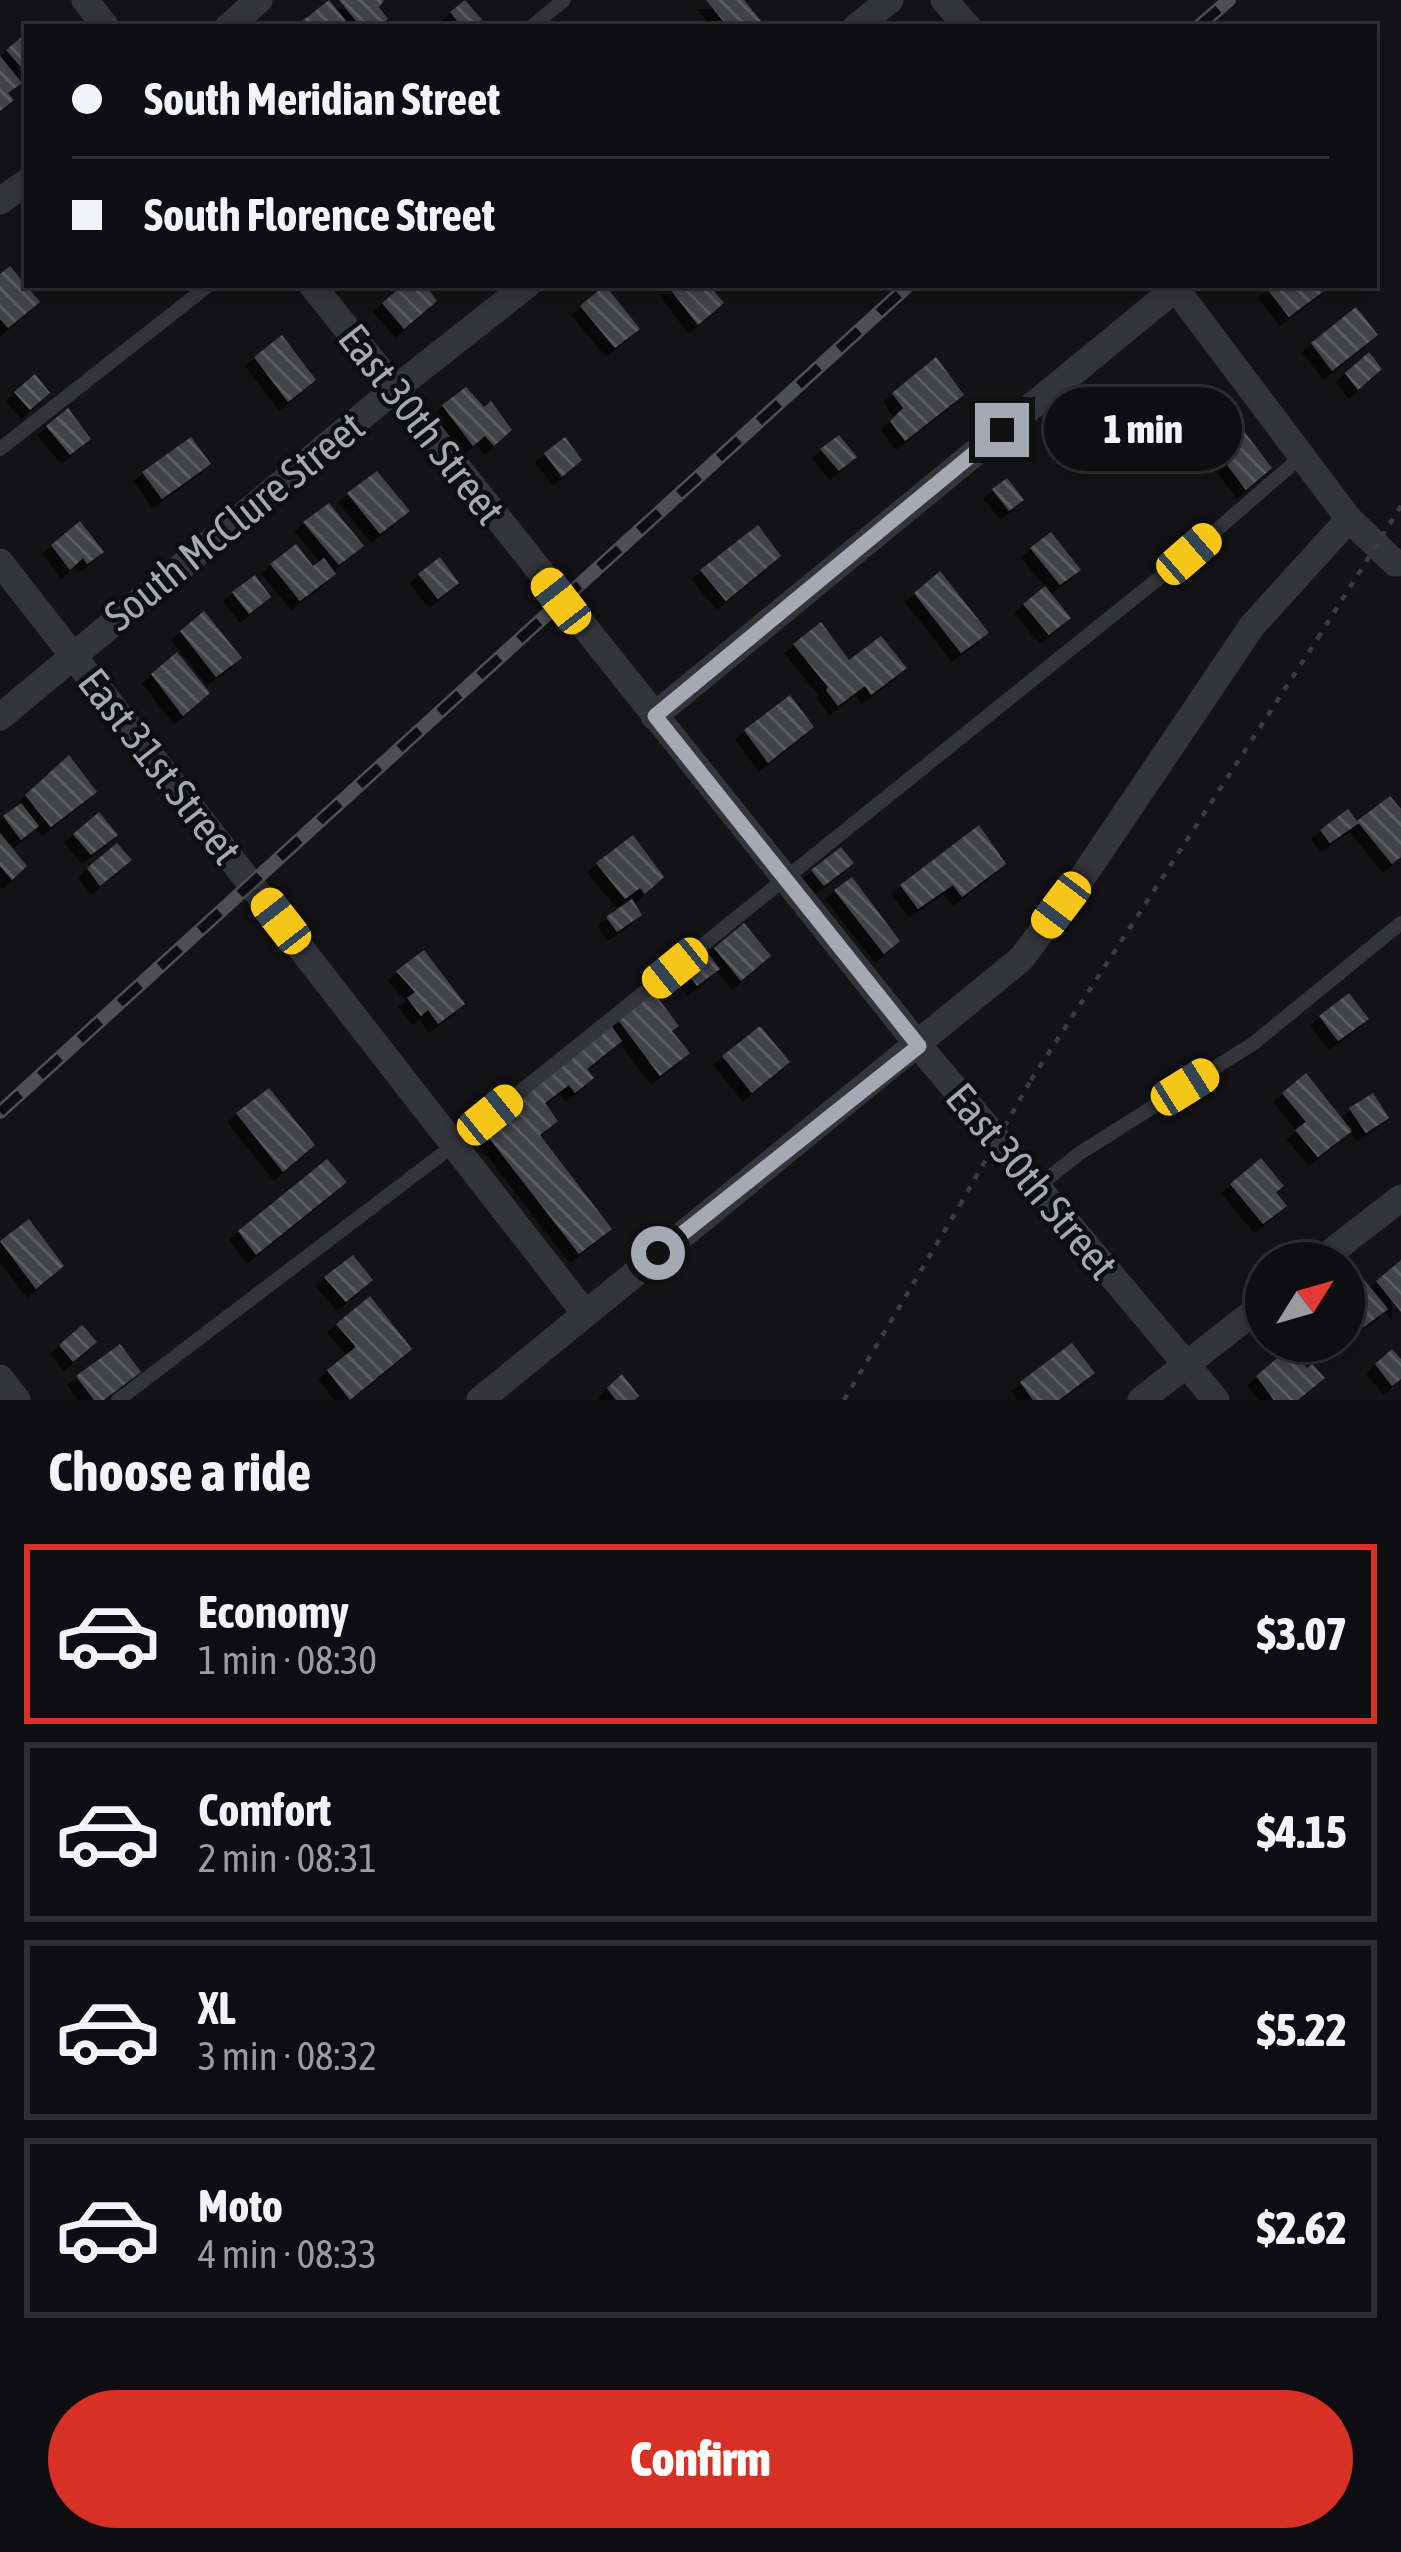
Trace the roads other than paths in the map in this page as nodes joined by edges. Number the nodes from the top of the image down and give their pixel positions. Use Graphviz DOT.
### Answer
graph roads {
  1 [pos="85,0"];
  2 [pos="259,0"];
  3 [pos="564,0"];
  4 [pos="890,0"];
  5 [pos="944,0"];
  6 [pos="104,24"];
  7 [pos="231,24"];
  8 [pos="535,24"];
  9 [pos="860,24"];
  10 [pos="965,24"];
  11 [pos="205,288"];
  12 [pos="314,288"];
  13 [pos="523,288"];
  14 [pos="1172,288"];
  15 [pos="1176,288"];
  16 [pos="395,389"];
  17 [pos="0,449"];
  18 [pos="1302,456"];
  19 [pos="1349,519"];
  20 [pos="0,562"];
  21 [pos="1401,563"];
  22 [pos="72,655"];
  23 [pos="655,716"];
  24 [pos="0,717"];
  25 [pos="785,879"];
  26 [pos="1401,923"];
  27 [pos="919,1046"];
  28 [pos="454,1145"];
  29 [pos="1037,1187"];
  30 [pos="1401,1198"];
  31 [pos="1344,1242"];
  32 [pos="584,1312"];
  33 [pos="1245,1318"];
  34 [pos="1186,1364"];
  35 [pos="0,1378"];
  36 [pos="17,1400"];
  37 [pos="118,1400"];
  38 [pos="480,1400"];
  39 [pos="1141,1400"];
  40 [pos="1216,1400"];
  1 -- 6 [label="street"];
  2 -- 7 [label="street"];
  3 -- 8 [label="lane"];
  4 -- 9 [label="street"];
  5 -- 10 [label="street"];
  11 -- 17 [label="lane"];
  12 -- 16 [label="street, East 30th Street"];
  13 -- 16 [label="street, South McClure Street"];
  14 -- 23 [label="street"];
  15 -- 18 [label="street"];
  16 -- 22 [label="street, South McClure Street"];
  16 -- 23 [label="street, East 30th Street"];
  18 -- 19 [label="street"];
  18 -- 25 [label="lane"];
  19 -- 21 [label="street"];
  19 -- 27 [label="street"];
  20 -- 22 [label="street, East 31st Street"];
  22 -- 24 [label="street, South McClure Street"];
  22 -- 28 [label="street, East 31st Street"];
  23 -- 25 [label="street, East 30th Street"];
  25 -- 27 [label="street, East 30th Street"];
  25 -- 28 [label="lane"];
  26 -- 29 [label="lane"];
  27 -- 29 [label="street, East 30th Street"];
  27 -- 32 [label="street"];
  28 -- 32 [label="street, East 31st Street"];
  28 -- 37 [label="lane"];
  29 -- 34 [label="street, East 30th Street"];
  30 -- 31 [label="street"];
  32 -- 38 [label="street"];
  33 -- 34 [label="street"];
  34 -- 39 [label="street"];
  34 -- 40 [label="street, East 30th Street"];
  35 -- 36 [label="street"];
}
